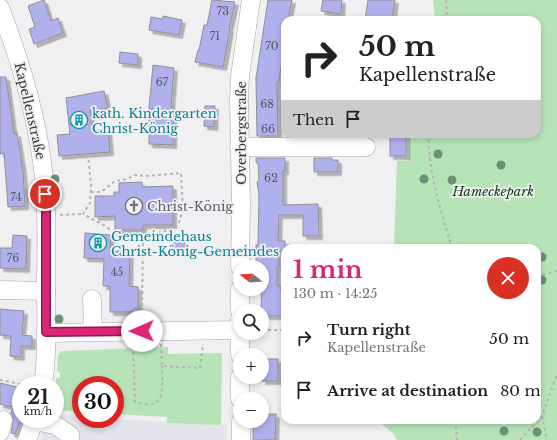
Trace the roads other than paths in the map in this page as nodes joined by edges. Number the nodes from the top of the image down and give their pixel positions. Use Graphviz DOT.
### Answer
graph roads {
  1 [pos="250,0"];
  2 [pos="0,8"];
  3 [pos="239,147"];
  4 [pos="366,147"];
  5 [pos="240,260"];
  6 [pos="0,290"];
  7 [pos="46,291"];
  8 [pos="92,299"];
  9 [pos="233,330"];
  10 [pos="93,331"];
  11 [pos="46,332"];
  12 [pos="44,376"];
  13 [pos="32,428"];
  14 [pos="60,428"];
  15 [pos="241,428"];
  16 [pos="27,440"];
  17 [pos="70,440"];
  18 [pos="241,440"];
  1 -- 3 [label="street, Overbergstraße"];
  2 -- 7 [label="street, Kapellenstraße"];
  3 -- 4 [label="street"];
  3 -- 5 [label="street, Overbergstraße"];
  6 -- 7 [label="street"];
  7 -- 11 [label="street, Kapellenstraße"];
  8 -- 10 [label="street"];
  9 -- 10 [label="street"];
  10 -- 11 [label="street"];
  11 -- 12 [label="street, Kapellenstraße"];
  13 -- 16 [label="street"];
  14 -- 17 [label="street"];
  15 -- 18 [label="street"];
}
